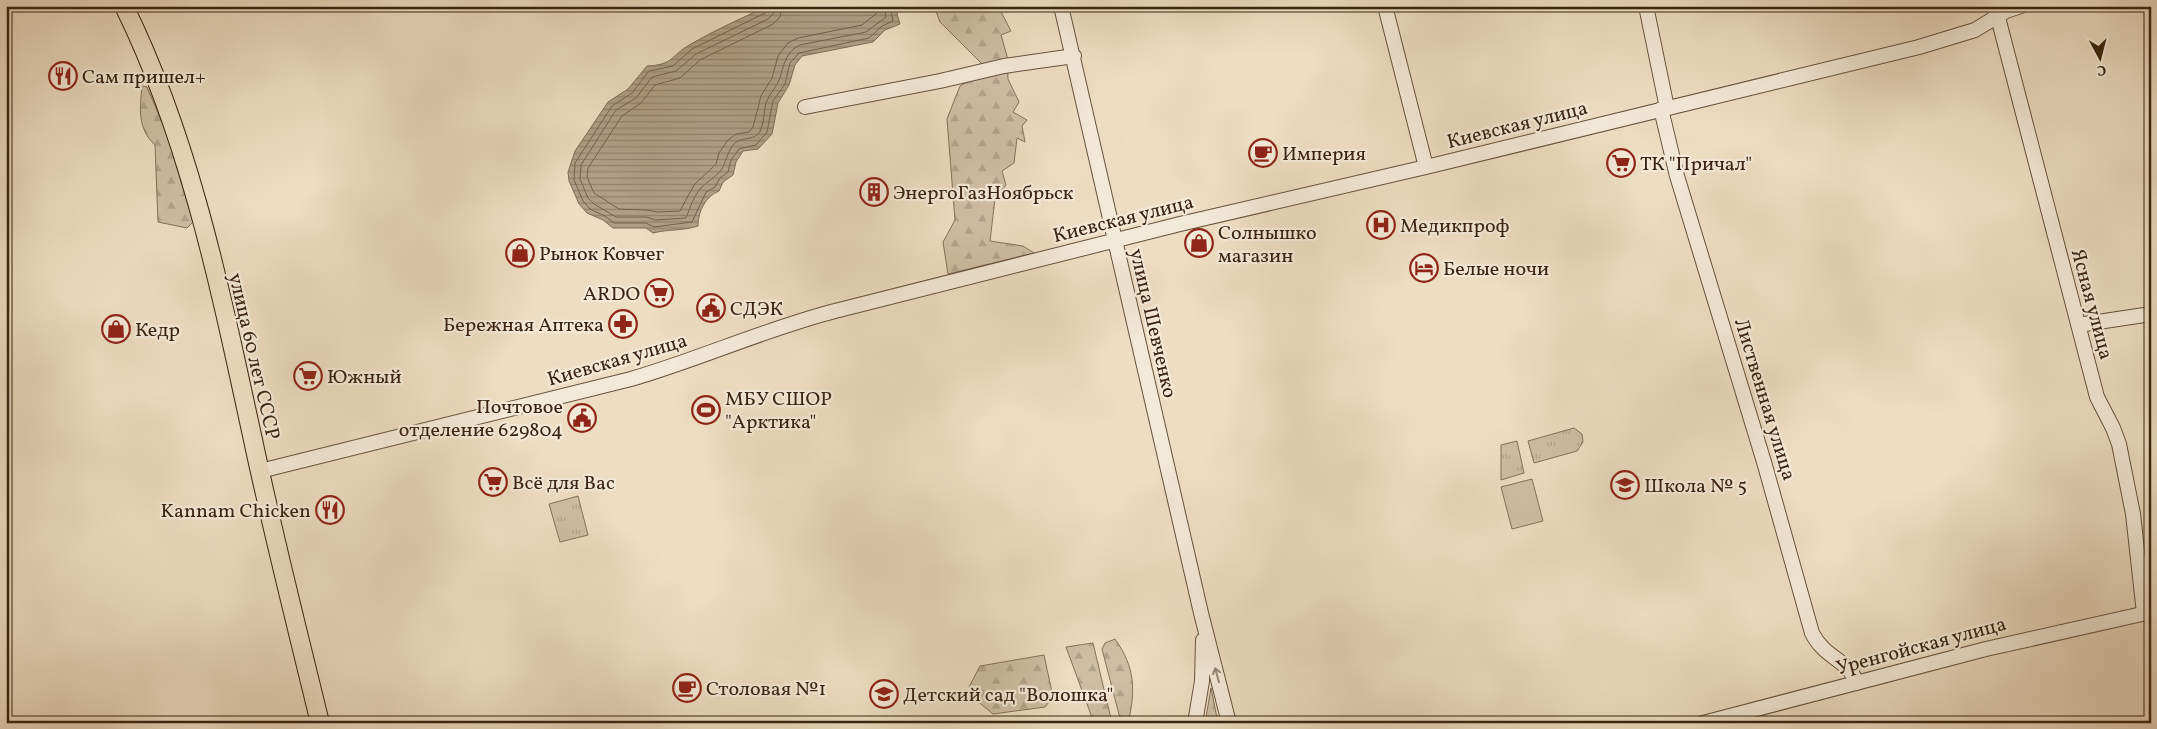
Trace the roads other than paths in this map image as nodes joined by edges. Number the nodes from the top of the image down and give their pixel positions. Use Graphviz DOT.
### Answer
graph roads {
  1 [pos="124,6"];
  2 [pos="1061,6"];
  3 [pos="1385,6"];
  4 [pos="1646,6"];
  5 [pos="2021,6"];
  6 [pos="1997,11"];
  7 [pos="1074,56"];
  8 [pos="805,107"];
  9 [pos="1664,108"];
  10 [pos="1426,167"];
  11 [pos="1114,240"];
  12 [pos="2151,314"];
  13 [pos="2078,325"];
  14 [pos="260,471"];
  15 [pos="2147,612"];
  16 [pos="1202,620"];
  17 [pos="1857,683"];
  18 [pos="320,723"];
  19 [pos="1195,723"];
  20 [pos="1229,723"];
  21 [pos="1703,723"];
  1 -- 14 [label="main road, улица 60 лет СССР"];
  2 -- 7 [label="street, улица Шевченко"];
  3 -- 10 [label="street"];
  4 -- 9 [label="street, Лиственная улица"];
  5 -- 6 [label="street, Киевская улица"];
  6 -- 9 [label="street, Киевская улица"];
  6 -- 13 [label="street, Ясная улица"];
  7 -- 8 [label="street"];
  7 -- 11 [label="street, улица Шевченко"];
  9 -- 10 [label="street, Киевская улица"];
  9 -- 17 [label="street, Лиственная улица"];
  10 -- 11 [label="street, Киевская улица"];
  11 -- 14 [label="street, Киевская улица"];
  11 -- 16 [label="street, улица Шевченко"];
  12 -- 13 [label="street"];
  13 -- 15 [label="street, Ясная улица"];
  14 -- 18 [label="main road, улица 60 лет СССР"];
  15 -- 17 [label="street, Уренгойская улица"];
  16 -- 19 [label="street"];
  20 -- 16 [label="street, one-way"];
  17 -- 21 [label="street, Уренгойская улица"];
}
